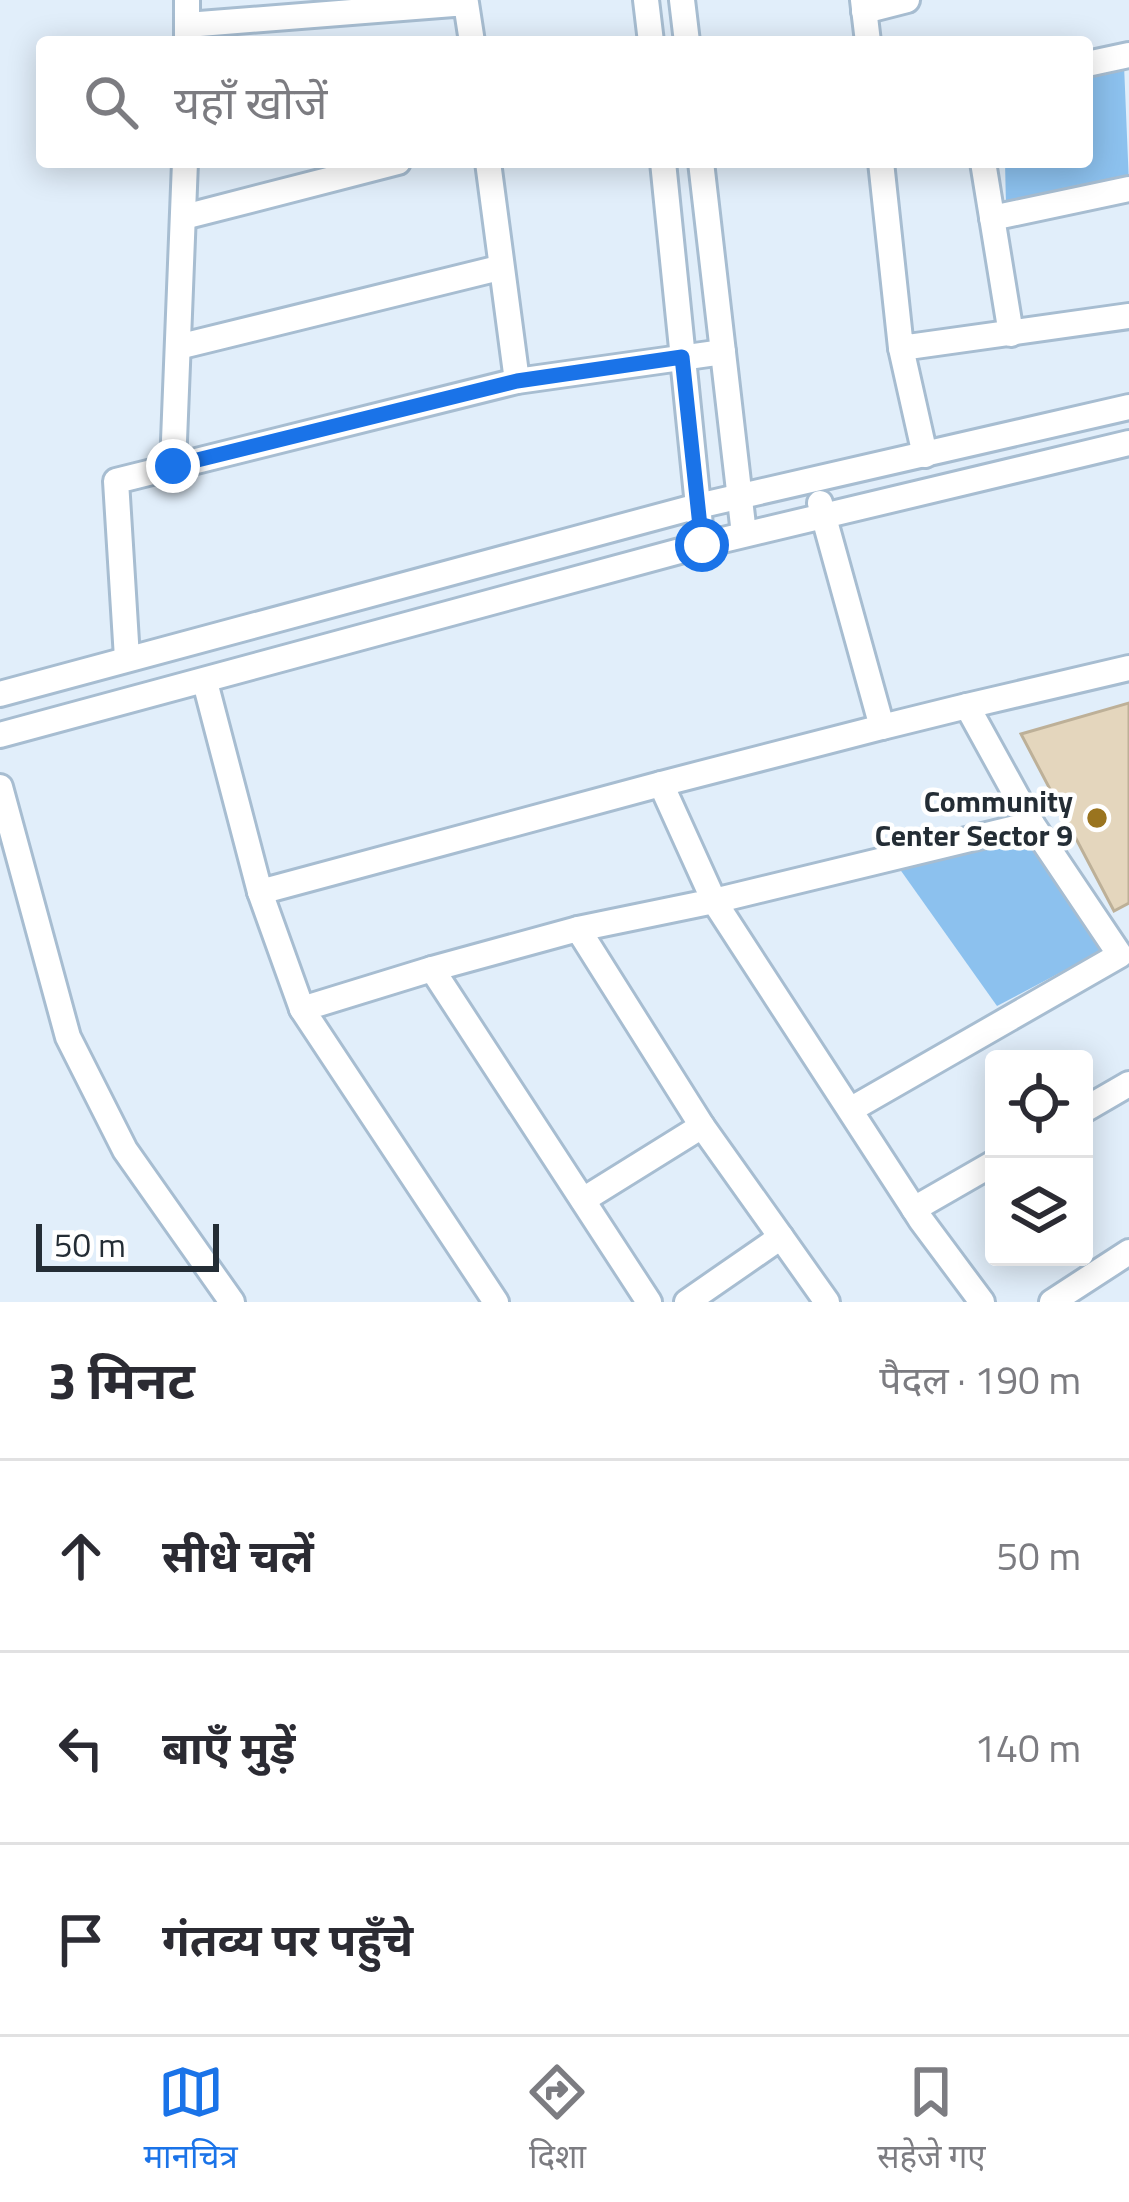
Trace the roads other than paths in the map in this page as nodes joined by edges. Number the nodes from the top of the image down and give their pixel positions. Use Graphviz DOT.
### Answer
graph roads {
  1 [pos="646,0"];
  2 [pos="682,0"];
  3 [pos="907,0"];
  4 [pos="466,1"];
  5 [pos="864,6"];
  6 [pos="187,22"];
  7 [pos="471,36"];
  8 [pos="650,36"];
  9 [pos="686,36"];
  10 [pos="867,36"];
  11 [pos="1128,58"];
  12 [pos="1093,63"];
  13 [pos="185,168"];
  14 [pos="375,168"];
  15 [pos="489,168"];
  16 [pos="664,168"];
  17 [pos="702,168"];
  18 [pos="882,168"];
  19 [pos="984,168"];
  20 [pos="1129,189"];
  21 [pos="184,217"];
  22 [pos="992,218"];
  23 [pos="499,268"];
  24 [pos="1129,316"];
  25 [pos="1011,334"];
  26 [pos="182,346"];
  27 [pos="901,348"];
  28 [pos="723,352"];
  29 [pos="682,357"];
  30 [pos="517,381"];
  31 [pos="1129,407"];
  32 [pos="1129,443"];
  33 [pos="925,455"];
  34 [pos="173,466"];
  35 [pos="814,480"];
  36 [pos="739,497"];
  37 [pos="698,506"];
  38 [pos="823,516"];
  39 [pos="744,534"];
  40 [pos="702,545"];
  41 [pos="128,658"];
  42 [pos="1129,668"];
  43 [pos="205,682"];
  44 [pos="0,694"];
  45 [pos="968,706"];
  46 [pos="882,728"];
  47 [pos="0,735"];
  48 [pos="661,784"];
  49 [pos="0,787"];
  50 [pos="1032,824"];
  51 [pos="260,892"];
  52 [pos="714,901"];
  53 [pos="578,929"];
  54 [pos="1122,950"];
  55 [pos="432,969"];
  56 [pos="302,1009"];
  57 [pos="1129,1084"];
  58 [pos="1093,1105"];
  59 [pos="850,1110"];
  60 [pos="702,1126"];
  61 [pos="985,1167"];
  62 [pos="583,1200"];
  63 [pos="914,1209"];
  64 [pos="781,1238"];
  65 [pos="1129,1252"];
  66 [pos="684,1301"];
  67 [pos="232,1302"];
  68 [pos="496,1302"];
  69 [pos="649,1302"];
  70 [pos="827,1302"];
  71 [pos="982,1302"];
  72 [pos="1052,1302"];
  1 -- 8 [label="street"];
  2 -- 9 [label="street"];
  3 -- 5 [label="street"];
  4 -- 6 [label="street"];
  4 -- 7 [label="street"];
  5 -- 10 [label="street"];
  11 -- 12 [label="street"];
  13 -- 21 [label="street"];
  14 -- 21 [label="street"];
  15 -- 23 [label="street"];
  16 -- 29 [label="street"];
  17 -- 28 [label="street"];
  18 -- 27 [label="street"];
  19 -- 22 [label="street"];
  20 -- 22 [label="street"];
  21 -- 26 [label="street"];
  22 -- 25 [label="street"];
  23 -- 26 [label="street"];
  23 -- 30 [label="street"];
  24 -- 25 [label="street"];
  25 -- 27 [label="street"];
  26 -- 34 [label="street"];
  27 -- 33 [label="street"];
  28 -- 29 [label="street"];
  28 -- 36 [label="street"];
  29 -- 30 [label="street"];
  29 -- 37 [label="street"];
  30 -- 34 [label="street"];
  31 -- 33 [label="street"];
  32 -- 38 [label="street"];
  33 -- 35 [label="street"];
  34 -- 41 [label="street"];
  35 -- 36 [label="street"];
  35 -- 38 [label="street"];
  36 -- 37 [label="street"];
  36 -- 39 [label="street"];
  37 -- 40 [label="street"];
  37 -- 41 [label="street"];
  38 -- 39 [label="street"];
  38 -- 46 [label="street"];
  39 -- 40 [label="street"];
  40 -- 43 [label="street"];
  41 -- 44 [label="street"];
  42 -- 45 [label="street"];
  43 -- 47 [label="street"];
  43 -- 51 [label="street"];
  45 -- 46 [label="street"];
  45 -- 50 [label="street"];
  46 -- 48 [label="street"];
  48 -- 51 [label="street"];
  48 -- 52 [label="street"];
  49 -- 67 [label="street"];
  50 -- 52 [label="street"];
  50 -- 54 [label="street"];
  51 -- 56 [label="street"];
  52 -- 53 [label="street"];
  52 -- 59 [label="street"];
  53 -- 55 [label="street"];
  53 -- 60 [label="street"];
  54 -- 59 [label="street"];
  55 -- 56 [label="street"];
  55 -- 62 [label="street"];
  56 -- 68 [label="street"];
  57 -- 58 [label="street"];
  59 -- 63 [label="street"];
  60 -- 62 [label="street"];
  60 -- 64 [label="street"];
  61 -- 63 [label="street"];
  62 -- 69 [label="street"];
  63 -- 71 [label="street"];
  64 -- 66 [label="street"];
  64 -- 70 [label="street"];
  65 -- 72 [label="street"];
}
